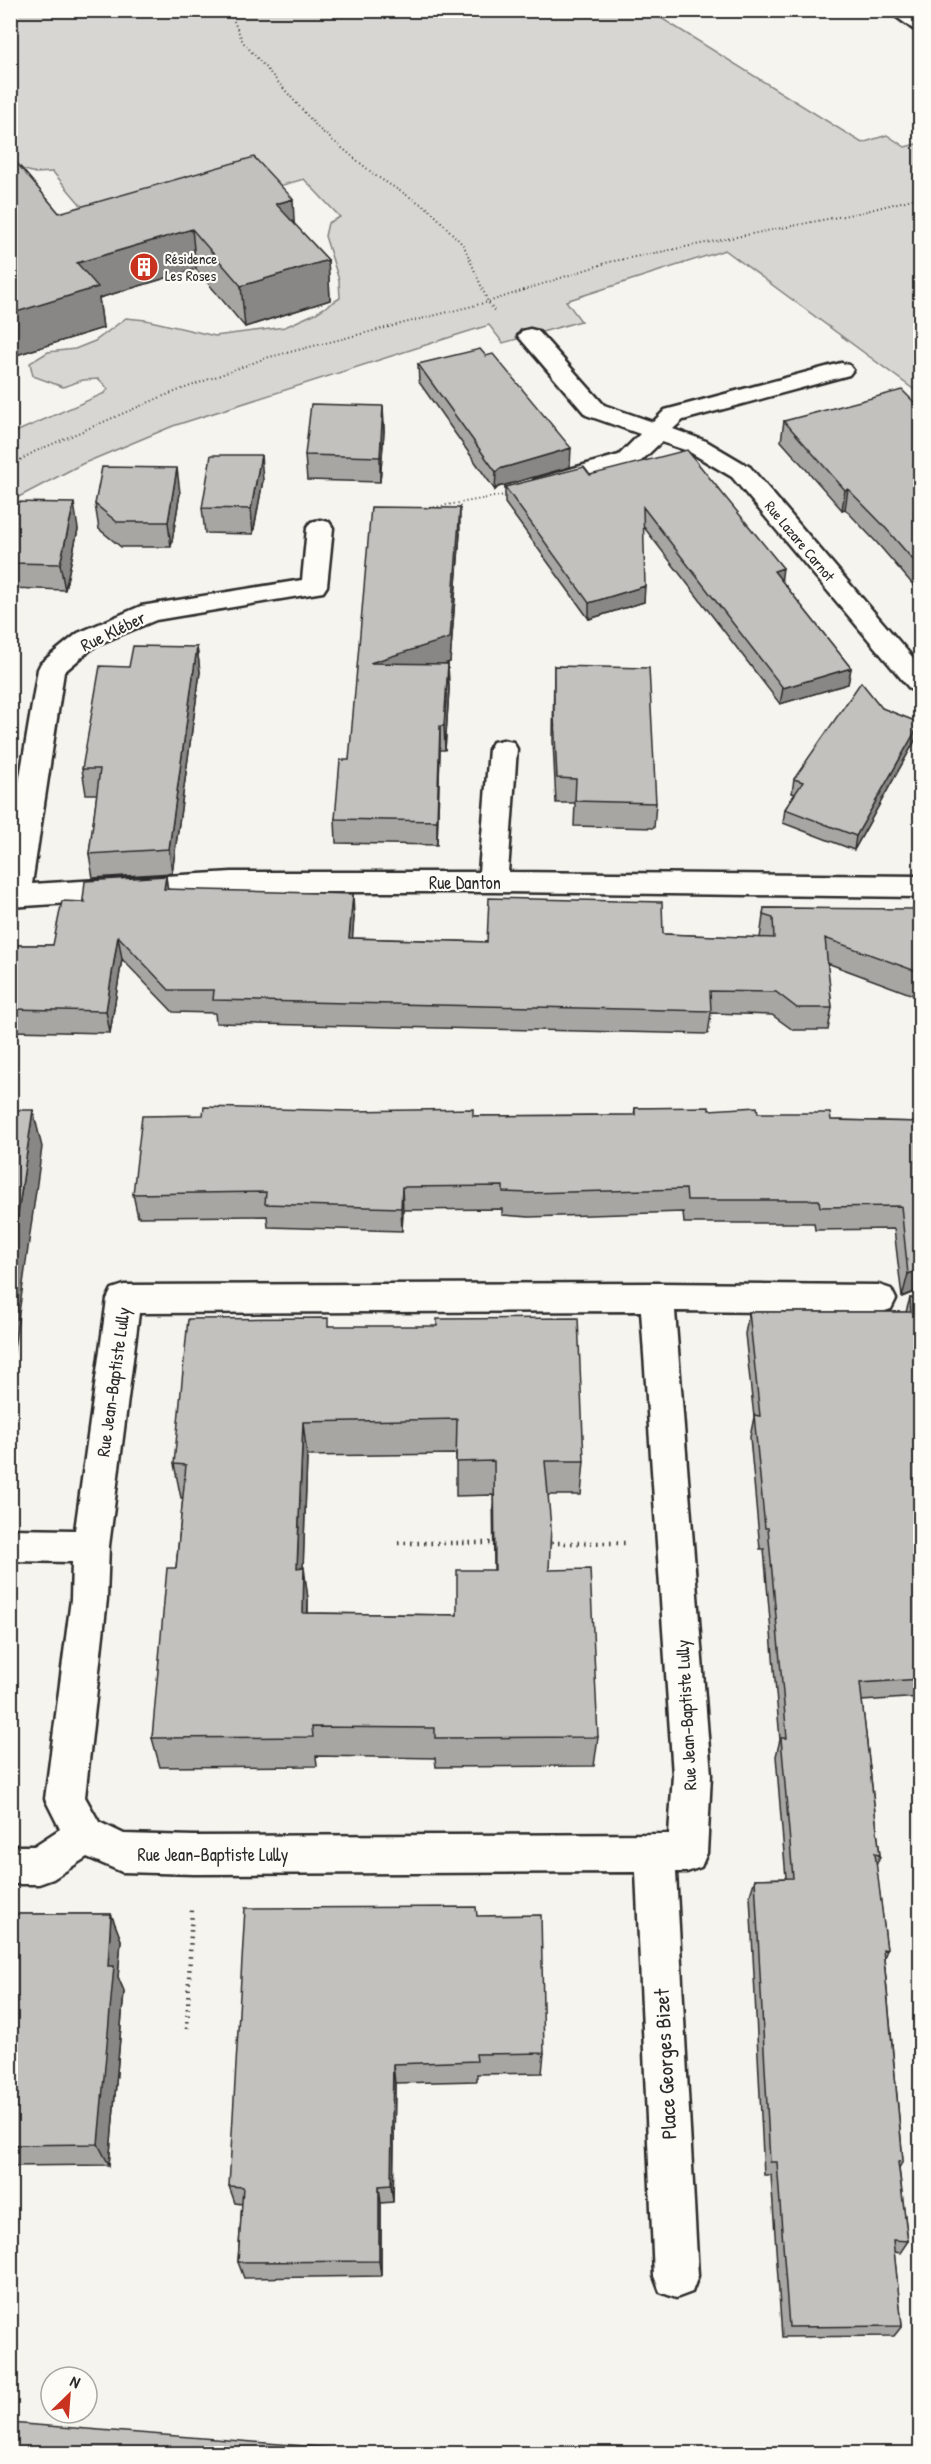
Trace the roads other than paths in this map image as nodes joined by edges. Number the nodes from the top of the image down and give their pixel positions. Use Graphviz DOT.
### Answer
graph roads {
  1 [pos="897,10"];
  2 [pos="921,25"];
  3 [pos="530,336"];
  4 [pos="841,370"];
  5 [pos="655,431"];
  6 [pos="508,494"];
  7 [pos="320,528"];
  8 [pos="921,683"];
  9 [pos="503,749"];
  10 [pos="493,882"];
  11 [pos="921,887"];
  12 [pos="13,895"];
  13 [pos="657,1297"];
  14 [pos="879,1299"];
  15 [pos="10,1545"];
  16 [pos="91,1546"];
  17 [pos="85,1836"];
  18 [pos="655,1853"];
  19 [pos="10,1865"];
  20 [pos="676,2276"];
  1 -- 2 [label="street"];
  3 -- 5 [label="street, Rue Lazare Carnot"];
  4 -- 5 [label="street"];
  5 -- 6 [label="street"];
  5 -- 8 [label="street, Rue Lazare Carnot"];
  7 -- 12 [label="street, Rue Kléber"];
  9 -- 10 [label="street"];
  10 -- 11 [label="street, Rue Danton"];
  10 -- 12 [label="street, Rue Danton"];
  13 -- 14 [label="street, Rue Jean-Baptiste Lully"];
  13 -- 16 [label="street, Rue Jean-Baptiste Lully"];
  13 -- 18 [label="street, Rue Jean-Baptiste Lully"];
  15 -- 16 [label="street"];
  16 -- 17 [label="street, Rue Jean-Baptiste Lully"];
  17 -- 18 [label="street, Rue Jean-Baptiste Lully"];
  17 -- 19 [label="street"];
  18 -- 20 [label="street, Place Georges Bizet"];
}
